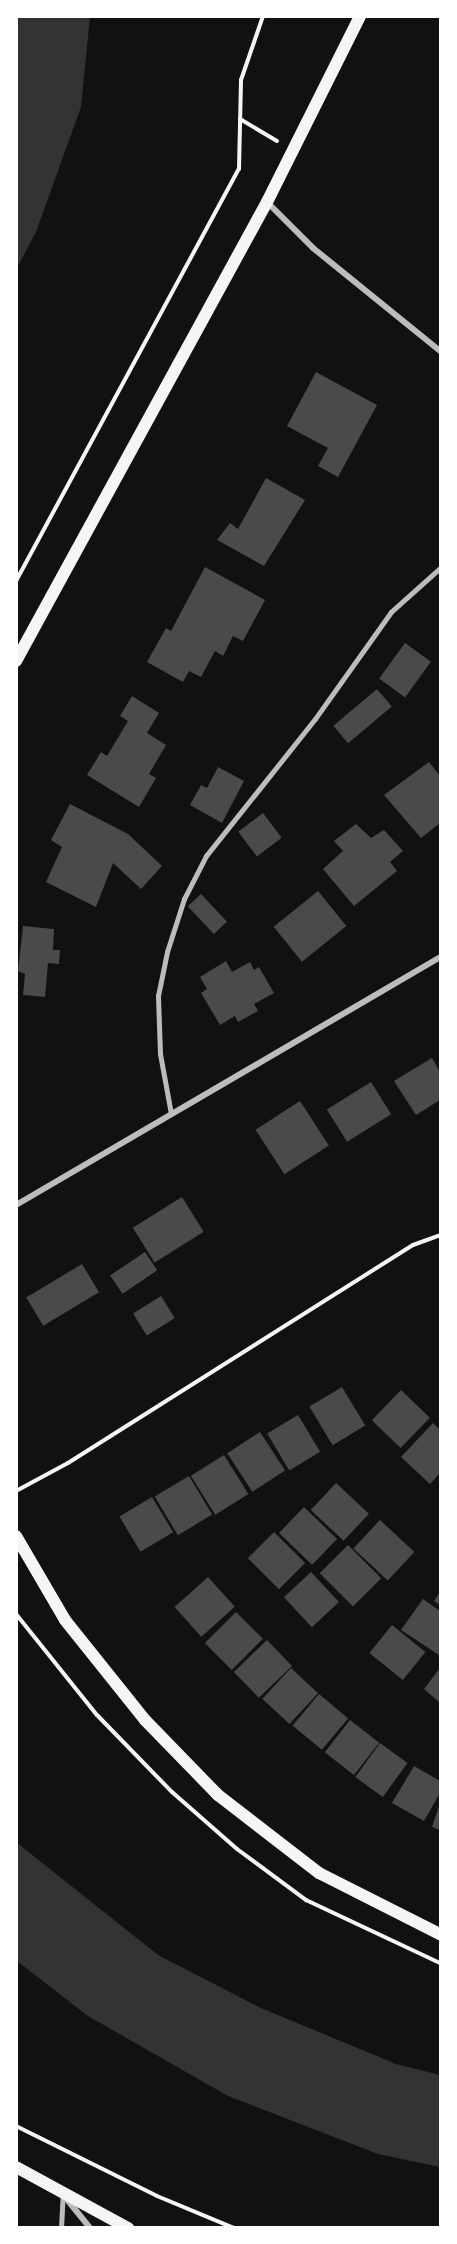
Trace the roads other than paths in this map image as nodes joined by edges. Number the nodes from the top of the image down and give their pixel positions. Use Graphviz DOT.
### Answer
graph roads {
  1 [pos="360,16"];
  2 [pos="267,202"];
  3 [pos="441,351"];
  4 [pos="441,568"];
  5 [pos="16,661"];
  6 [pos="441,957"];
  7 [pos="171,1114"];
  8 [pos="16,1205"];
  9 [pos="16,1536"];
  10 [pos="441,1934"];
  11 [pos="16,2167"];
  12 [pos="63,2195"];
  13 [pos="61,2228"];
  14 [pos="90,2228"];
  15 [pos="128,2228"];
  1 -- 2 [label="main road"];
  2 -- 3 [label="street"];
  2 -- 5 [label="main road"];
  4 -- 7 [label="lane"];
  6 -- 7 [label="street"];
  7 -- 8 [label="street"];
  9 -- 10 [label="main road"];
  11 -- 12 [label="main road"];
  12 -- 13 [label="lane"];
  12 -- 14 [label="street"];
  12 -- 15 [label="main road"];
}
